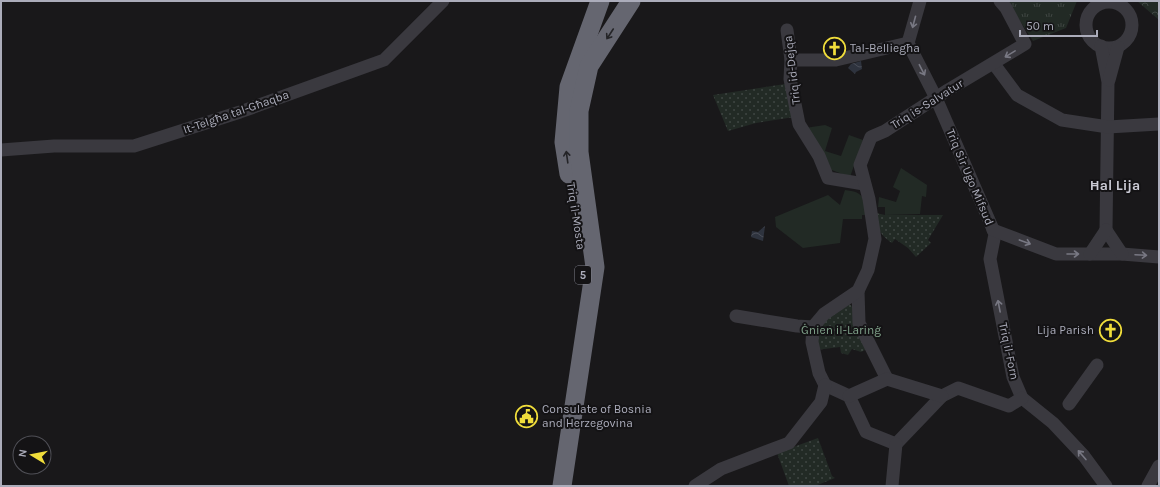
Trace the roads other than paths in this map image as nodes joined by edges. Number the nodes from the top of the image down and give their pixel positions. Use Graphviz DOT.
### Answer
graph roads {
  1 [pos="443,1"];
  2 [pos="600,1"];
  3 [pos="611,1"];
  4 [pos="628,1"];
  5 [pos="631,1"];
  6 [pos="920,1"];
  7 [pos="1000,1"];
  8 [pos="1103,2"];
  9 [pos="1117,3"];
  10 [pos="787,30"];
  11 [pos="908,43"];
  12 [pos="1101,46"];
  13 [pos="1118,46"];
  14 [pos="791,60"];
  15 [pos="994,64"];
  16 [pos="583,66"];
  17 [pos="1108,82"];
  18 [pos="936,98"];
  19 [pos="1159,124"];
  20 [pos="1108,127"];
  21 [pos="1,150"];
  22 [pos="864,184"];
  23 [pos="993,230"];
  24 [pos="1106,230"];
  25 [pos="1090,254"];
  26 [pos="1122,254"];
  27 [pos="1159,257"];
  28 [pos="858,291"];
  29 [pos="736,316"];
  30 [pos="813,327"];
  31 [pos="1097,365"];
  32 [pos="887,379"];
  33 [pos="825,385"];
  34 [pos="849,396"];
  35 [pos="942,396"];
  36 [pos="1022,398"];
  37 [pos="1069,404"];
  38 [pos="896,444"];
  39 [pos="1159,466"];
  40 [pos="551,486"];
  41 [pos="562,486"];
  42 [pos="695,486"];
  43 [pos="892,486"];
  44 [pos="1106,486"];
  45 [pos="1148,486"];
  1 -- 21 [label="street, It-Telgħa tal-Għaqba"];
  2 -- 16 [label="highway, 5"];
  3 -- 4 [label="highway"];
  5 -- 16 [label="highway, 5, one-way"];
  6 -- 11 [label="street, one-way"];
  7 -- 15 [label="street, Triq is-Salvatur, one-way"];
  8 -- 9 [label="street"];
  8 -- 12 [label="street"];
  9 -- 13 [label="street"];
  10 -- 14 [label="street, Triq id-Dejqa"];
  11 -- 14 [label="street"];
  11 -- 18 [label="street, Triq Sir Ugo Mifsud, one-way"];
  12 -- 13 [label="street"];
  12 -- 17 [label="street"];
  13 -- 17 [label="street"];
  14 -- 22 [label="street, Triq id-Dejqa"];
  15 -- 18 [label="street, Triq is-Salvatur"];
  15 -- 20 [label="street"];
  40 -- 16 [label="highway, Triq il-Mosta / 5, one-way"];
  16 -- 41 [label="highway, Triq il-Mosta / 5"];
  17 -- 20 [label="street"];
  18 -- 22 [label="street, Triq is-Salvatur"];
  18 -- 23 [label="street, Triq Sir Ugo Mifsud"];
  19 -- 20 [label="street"];
  20 -- 24 [label="street"];
  22 -- 28 [label="street"];
  23 -- 25 [label="street, Triq Sir Ugo Mifsud, one-way"];
  36 -- 23 [label="street, Triq il-Forn, one-way"];
  24 -- 25 [label="street"];
  24 -- 26 [label="street"];
  25 -- 26 [label="street, Triq Sir Ugo Mifsud"];
  26 -- 27 [label="street, Triq Sir Ugo Mifsud, one-way"];
  28 -- 30 [label="street"];
  28 -- 32 [label="street"];
  29 -- 30 [label="street"];
  30 -- 33 [label="street"];
  31 -- 37 [label="street"];
  32 -- 34 [label="street"];
  32 -- 35 [label="street"];
  33 -- 34 [label="street"];
  33 -- 42 [label="street"];
  34 -- 38 [label="street"];
  35 -- 36 [label="street"];
  35 -- 38 [label="street"];
  44 -- 36 [label="street, Triq il-Forn, one-way"];
  38 -- 43 [label="street"];
  39 -- 45 [label="street"];
}
